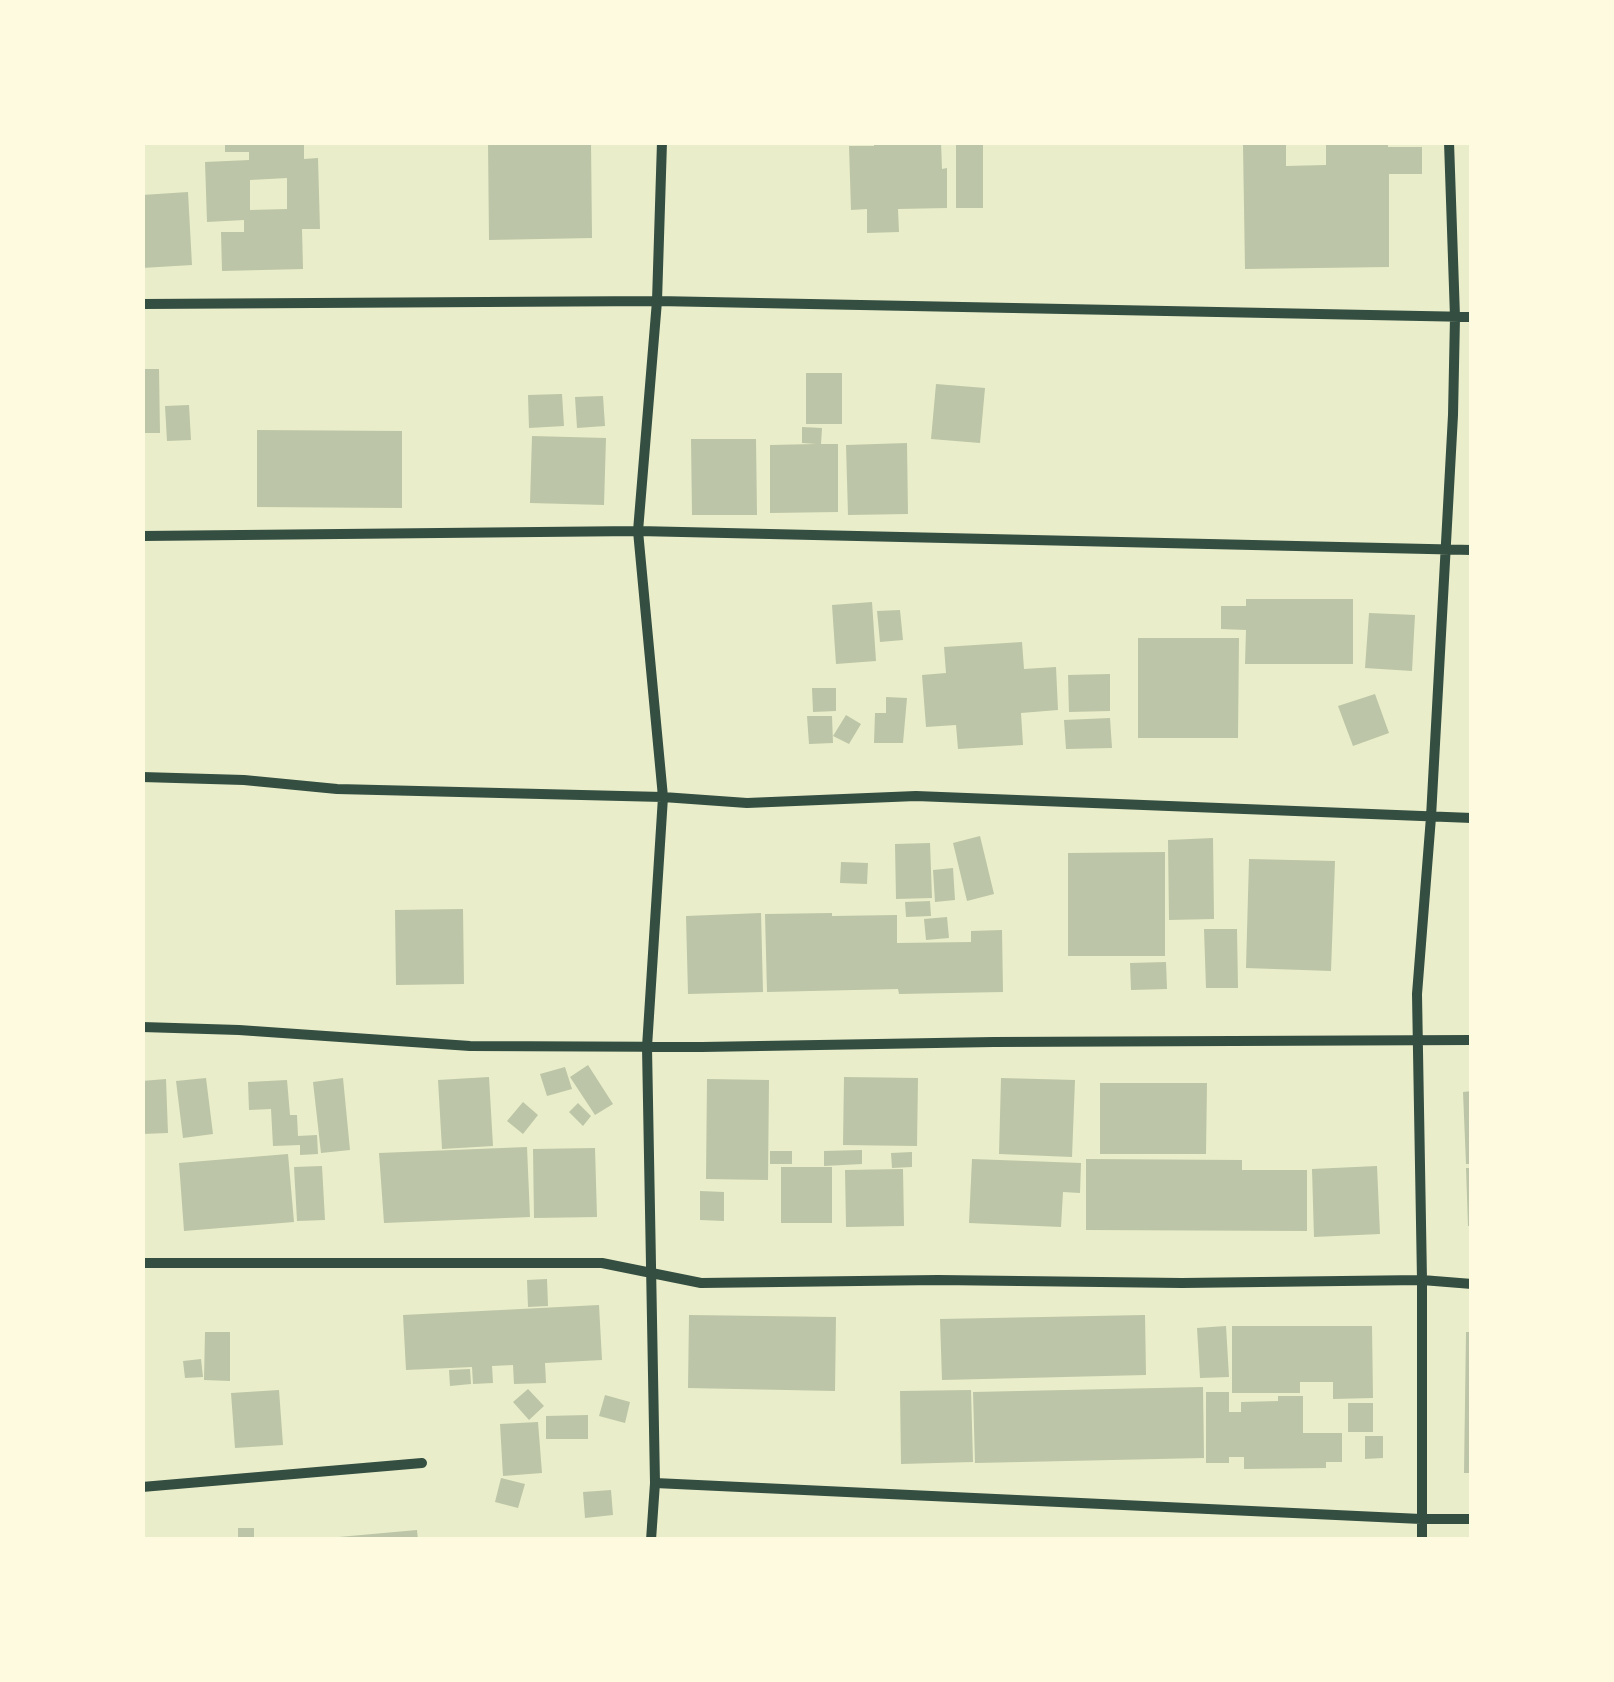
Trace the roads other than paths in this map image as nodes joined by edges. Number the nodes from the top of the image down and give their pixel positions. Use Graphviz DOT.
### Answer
graph roads {
  1 [pos="662,142"];
  2 [pos="1449,142"];
  3 [pos="657,301"];
  4 [pos="142,304"];
  5 [pos="1455,317"];
  6 [pos="1472,318"];
  7 [pos="638,531"];
  8 [pos="142,536"];
  9 [pos="1445,549"];
  10 [pos="1472,550"];
  11 [pos="142,777"];
  12 [pos="664,797"];
  13 [pos="1431,817"];
  14 [pos="1472,818"];
  15 [pos="142,1027"];
  16 [pos="1472,1040"];
  17 [pos="1418,1041"];
  18 [pos="647,1047"];
  19 [pos="142,1263"];
  20 [pos="652,1274"];
  21 [pos="1422,1280"];
  22 [pos="1472,1284"];
  23 [pos="422,1463"];
  24 [pos="655,1482"];
  25 [pos="142,1487"];
  26 [pos="1422,1519"];
  27 [pos="1472,1520"];
  28 [pos="651,1540"];
  29 [pos="1422,1540"];
  1 -- 3 [label="street"];
  2 -- 5 [label="street"];
  3 -- 4 [label="street"];
  3 -- 5 [label="street"];
  3 -- 7 [label="street"];
  5 -- 6 [label="street"];
  5 -- 9 [label="street"];
  7 -- 8 [label="street"];
  7 -- 9 [label="street"];
  7 -- 12 [label="street"];
  9 -- 10 [label="street"];
  9 -- 13 [label="street"];
  11 -- 12 [label="street"];
  12 -- 13 [label="street"];
  12 -- 18 [label="street"];
  13 -- 14 [label="street"];
  13 -- 17 [label="street"];
  15 -- 18 [label="street"];
  16 -- 17 [label="street"];
  17 -- 18 [label="street"];
  17 -- 21 [label="street"];
  18 -- 20 [label="street"];
  19 -- 20 [label="street"];
  20 -- 21 [label="street"];
  20 -- 24 [label="street"];
  21 -- 22 [label="street"];
  21 -- 26 [label="street"];
  23 -- 25 [label="street"];
  24 -- 26 [label="street"];
  24 -- 28 [label="street"];
  26 -- 27 [label="street"];
  26 -- 29 [label="street"];
}
